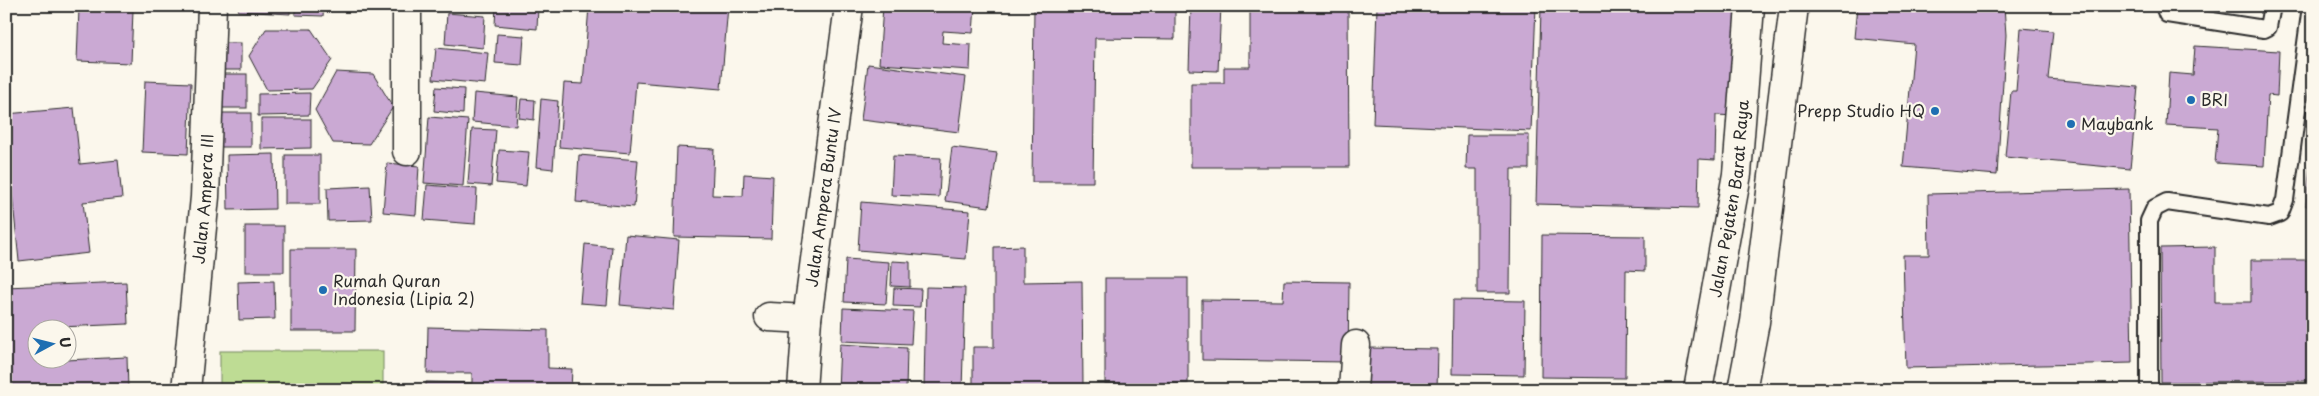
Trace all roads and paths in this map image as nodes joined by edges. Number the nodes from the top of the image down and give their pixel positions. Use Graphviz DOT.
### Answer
graph roads {
  1 [pos="212,6"];
  2 [pos="407,6"];
  3 [pos="850,6"];
  4 [pos="1750,6"];
  5 [pos="1794,6"];
  6 [pos="2164,6"];
  7 [pos="2272,6"];
  8 [pos="2310,6"];
  9 [pos="407,151"];
  10 [pos="769,317"];
  11 [pos="807,319"];
  12 [pos="1356,345"];
  13 [pos="186,390"];
  14 [pos="802,390"];
  15 [pos="1353,390"];
  16 [pos="1698,390"];
  17 [pos="1742,390"];
  18 [pos="2149,390"];
  1 -- 13 [label="street, Jalan Ampera III"];
  2 -- 9 [label="street"];
  3 -- 11 [label="street, Jalan Ampera Buntu IV"];
  4 -- 16 [label="street, Jalan Pejaten Barat Raya"];
  5 -- 17 [label="street"];
  6 -- 7 [label="lane"];
  8 -- 18 [label="lane"];
  10 -- 11 [label="street"];
  11 -- 14 [label="street, Jalan Ampera Buntu IV"];
  12 -- 15 [label="street"];
}
